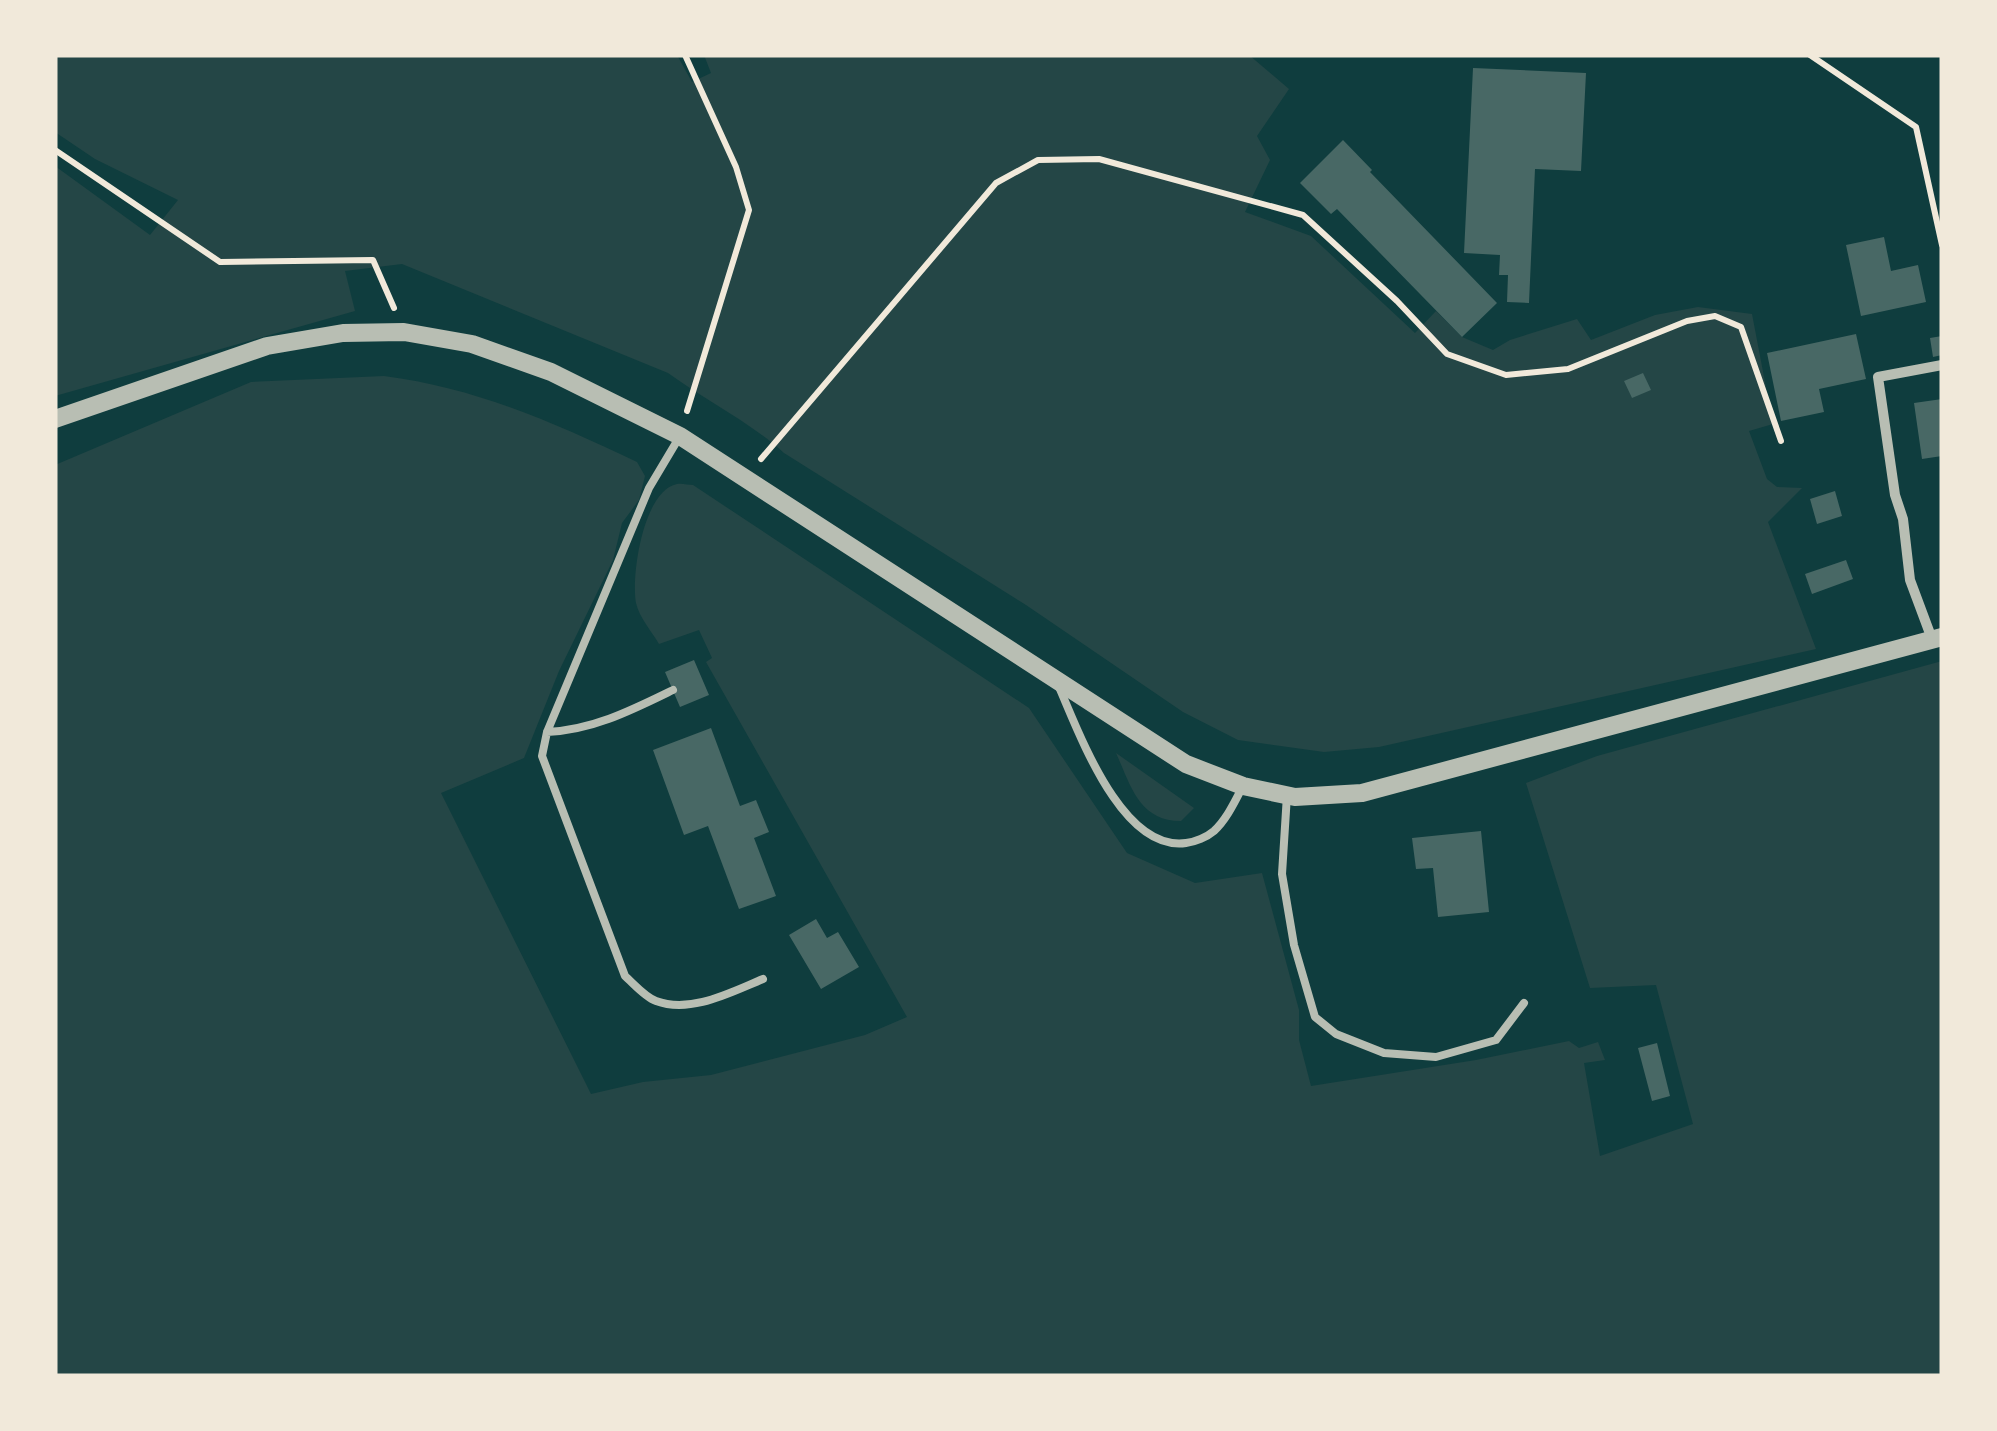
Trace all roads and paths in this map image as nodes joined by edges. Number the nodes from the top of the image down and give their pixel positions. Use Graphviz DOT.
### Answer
graph roads {
  1 [pos="685,55"];
  2 [pos="1810,55"];
  3 [pos="55,150"];
  4 [pos="1942,245"];
  5 [pos="404,332"];
  6 [pos="1942,365"];
  7 [pos="55,419"];
  8 [pos="680,436"];
  9 [pos="1781,441"];
  10 [pos="746,477"];
  11 [pos="1937,638"];
  12 [pos="1056,681"];
  13 [pos="673,690"];
  14 [pos="547,732"];
  15 [pos="1243,786"];
  16 [pos="1287,795"];
  17 [pos="762,979"];
  18 [pos="1524,1003"];
  1 -- 8 [label="path"];
  2 -- 4 [label="path"];
  3 -- 5 [label="path"];
  5 -- 7 [label="street"];
  5 -- 8 [label="street"];
  6 -- 11 [label="street"];
  8 -- 10 [label="street"];
  8 -- 14 [label="lane"];
  9 -- 10 [label="path"];
  10 -- 12 [label="street"];
  11 -- 16 [label="street"];
  12 -- 15 [label="street"];
  12 -- 15 [label="lane"];
  13 -- 14 [label="lane"];
  14 -- 17 [label="lane"];
  15 -- 16 [label="street"];
  16 -- 18 [label="lane"];
}
